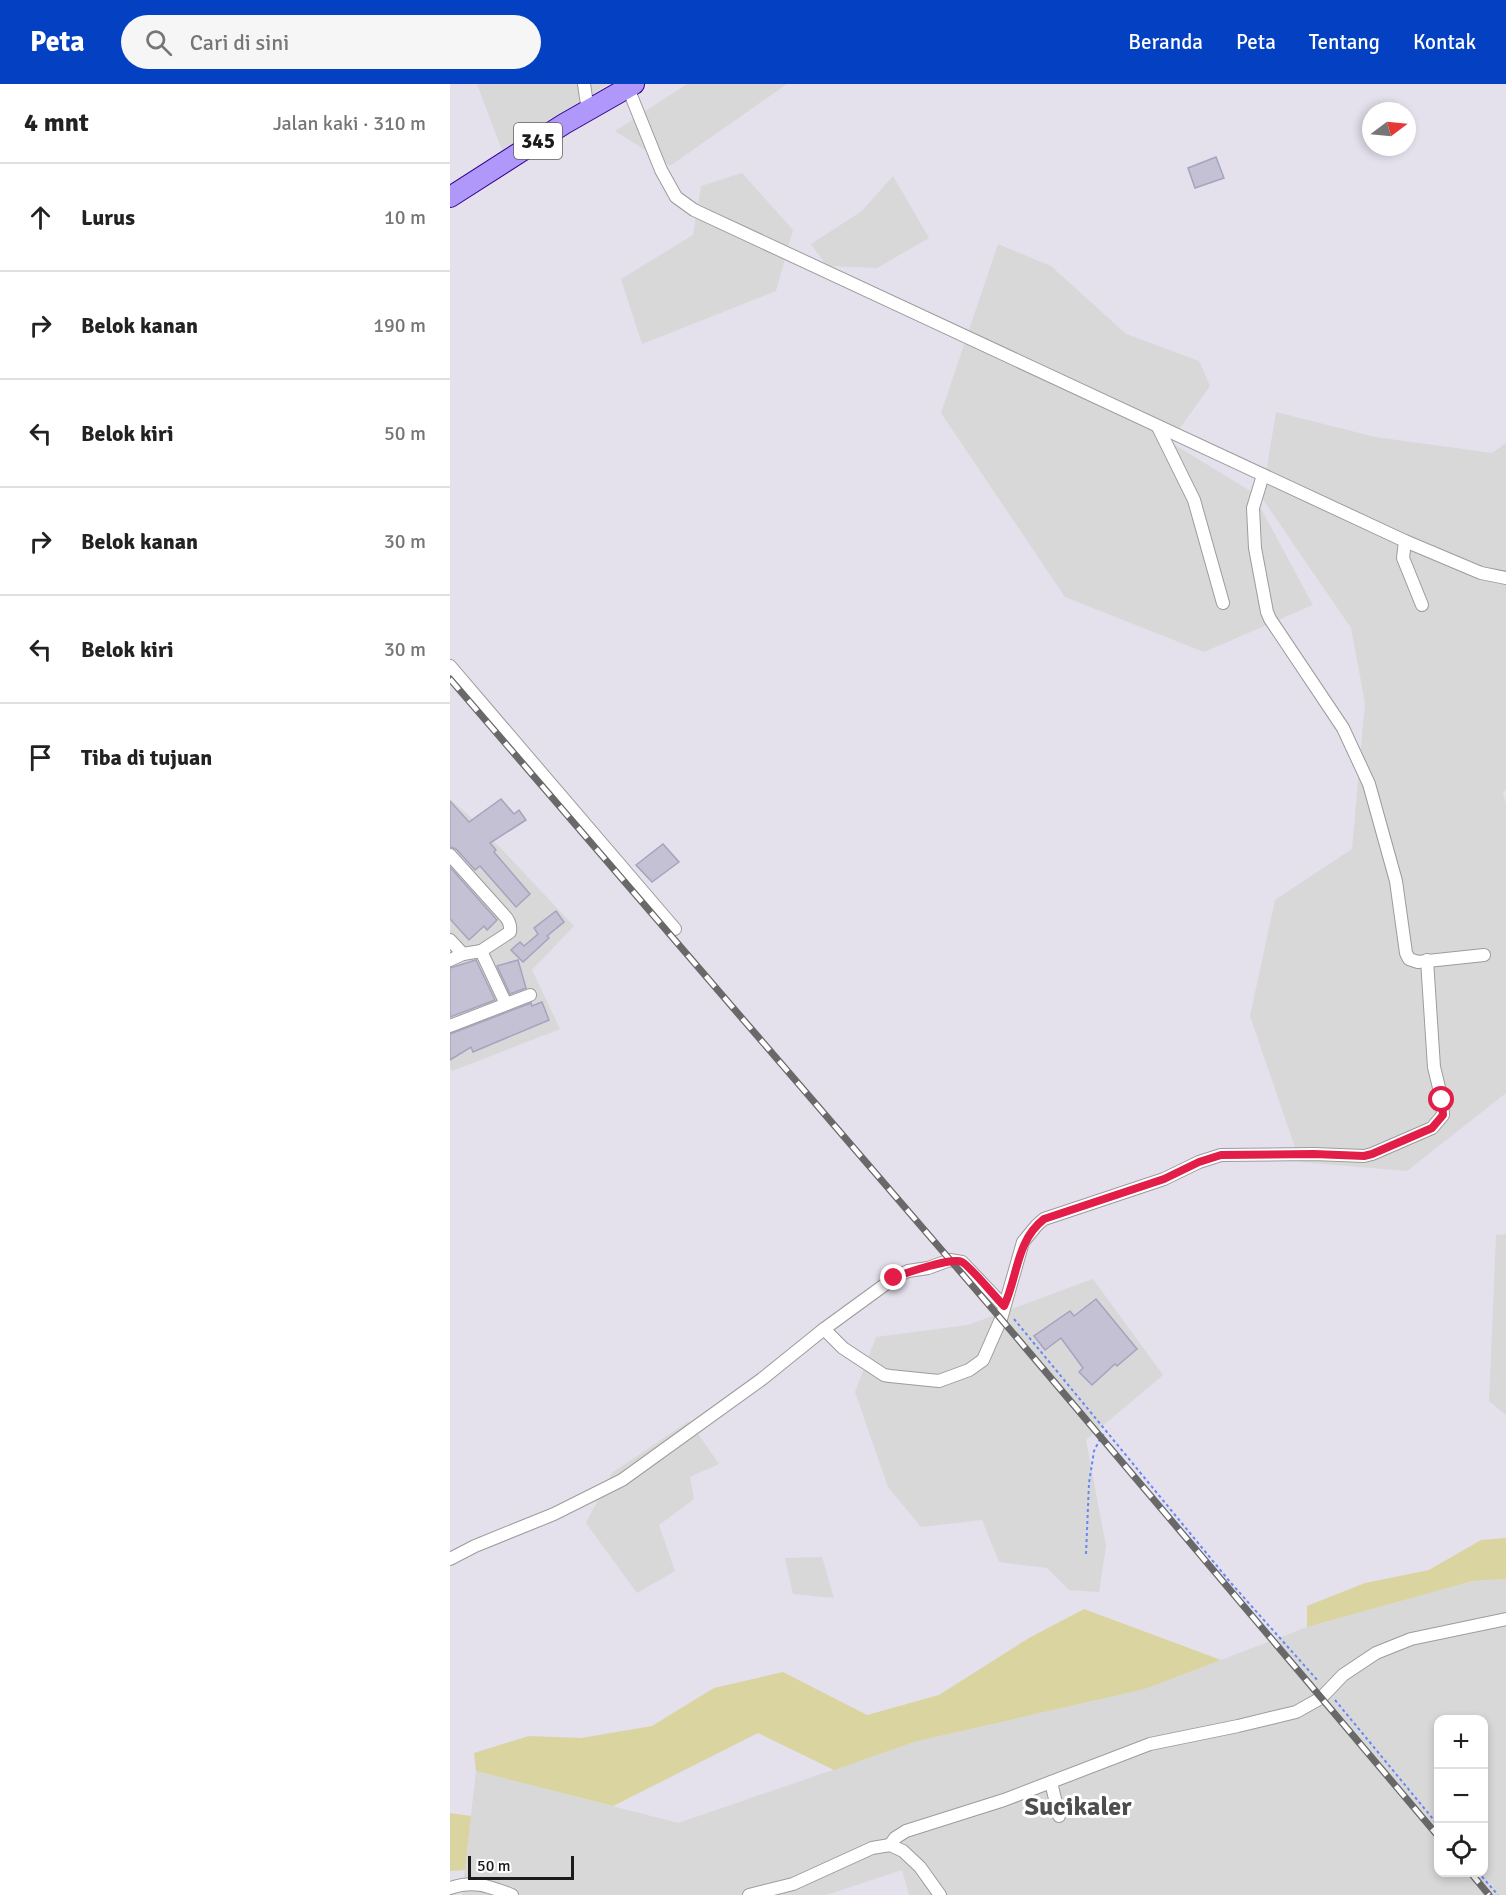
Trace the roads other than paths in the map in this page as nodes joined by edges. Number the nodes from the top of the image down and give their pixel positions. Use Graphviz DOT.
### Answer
graph roads {
  1 [pos="584,84"];
  2 [pos="631,86"];
  3 [pos="588,111"];
  4 [pos="450,197"];
  5 [pos="1158,427"];
  6 [pos="1263,475"];
  7 [pos="1405,542"];
  8 [pos="1506,578"];
  9 [pos="1223,603"];
  10 [pos="1422,605"];
  11 [pos="450,666"];
  12 [pos="450,855"];
  13 [pos="675,929"];
  14 [pos="450,940"];
  15 [pos="481,951"];
  16 [pos="463,954"];
  17 [pos="1484,955"];
  18 [pos="450,960"];
  19 [pos="1427,960"];
  20 [pos="530,995"];
  21 [pos="506,1004"];
  22 [pos="450,1026"];
  23 [pos="1004,1306"];
  24 [pos="824,1329"];
  25 [pos="450,1559"];
  26 [pos="1506,1619"];
  27 [pos="1051,1782"];
  28 [pos="1059,1816"];
  29 [pos="890,1845"];
  30 [pos="450,1888"];
  31 [pos="512,1895"];
  32 [pos="749,1895"];
  33 [pos="940,1895"];
  1 -- 3 [label="street"];
  2 -- 3 [label="main road, 345"];
  2 -- 5 [label="street"];
  3 -- 4 [label="main road, 345"];
  5 -- 6 [label="street"];
  5 -- 9 [label="street"];
  6 -- 7 [label="street"];
  6 -- 19 [label="street"];
  7 -- 8 [label="street"];
  7 -- 10 [label="street"];
  11 -- 13 [label="street"];
  12 -- 15 [label="street"];
  14 -- 16 [label="street"];
  15 -- 16 [label="street"];
  15 -- 21 [label="street"];
  16 -- 18 [label="street"];
  17 -- 19 [label="street"];
  19 -- 23 [label="street"];
  20 -- 21 [label="street"];
  21 -- 22 [label="street"];
  23 -- 24 [label="street"];
  23 -- 24 [label="street"];
  24 -- 25 [label="street"];
  26 -- 27 [label="street"];
  27 -- 28 [label="street"];
  27 -- 29 [label="street"];
  29 -- 32 [label="street"];
  29 -- 33 [label="street"];
  30 -- 31 [label="street"];
}
